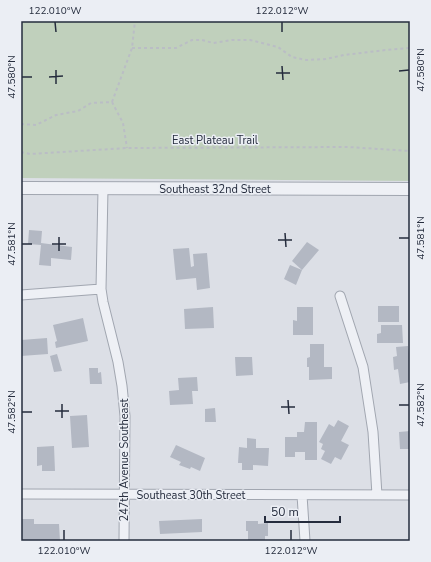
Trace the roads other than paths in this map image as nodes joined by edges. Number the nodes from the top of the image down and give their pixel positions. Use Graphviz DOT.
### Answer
graph roads {
  1 [pos="21,188"];
  2 [pos="103,189"];
  3 [pos="410,189"];
  4 [pos="100,289"];
  5 [pos="21,295"];
  6 [pos="340,296"];
  7 [pos="21,494"];
  8 [pos="124,495"];
  9 [pos="302,495"];
  10 [pos="377,495"];
  11 [pos="410,495"];
  12 [pos="124,541"];
  13 [pos="305,541"];
  1 -- 2 [label="street, Southeast 32nd Street"];
  2 -- 3 [label="street, Southeast 32nd Street"];
  2 -- 4 [label="street, 247th Avenue Southeast"];
  4 -- 5 [label="street"];
  4 -- 8 [label="street, 247th Avenue Southeast"];
  6 -- 10 [label="street"];
  7 -- 8 [label="street, Southeast 30th Street"];
  8 -- 9 [label="street, Southeast 30th Street"];
  8 -- 12 [label="street, 247th Avenue Southeast"];
  9 -- 10 [label="street, Southeast 30th Street"];
  9 -- 13 [label="street"];
  10 -- 11 [label="street, Southeast 30th Street"];
}
